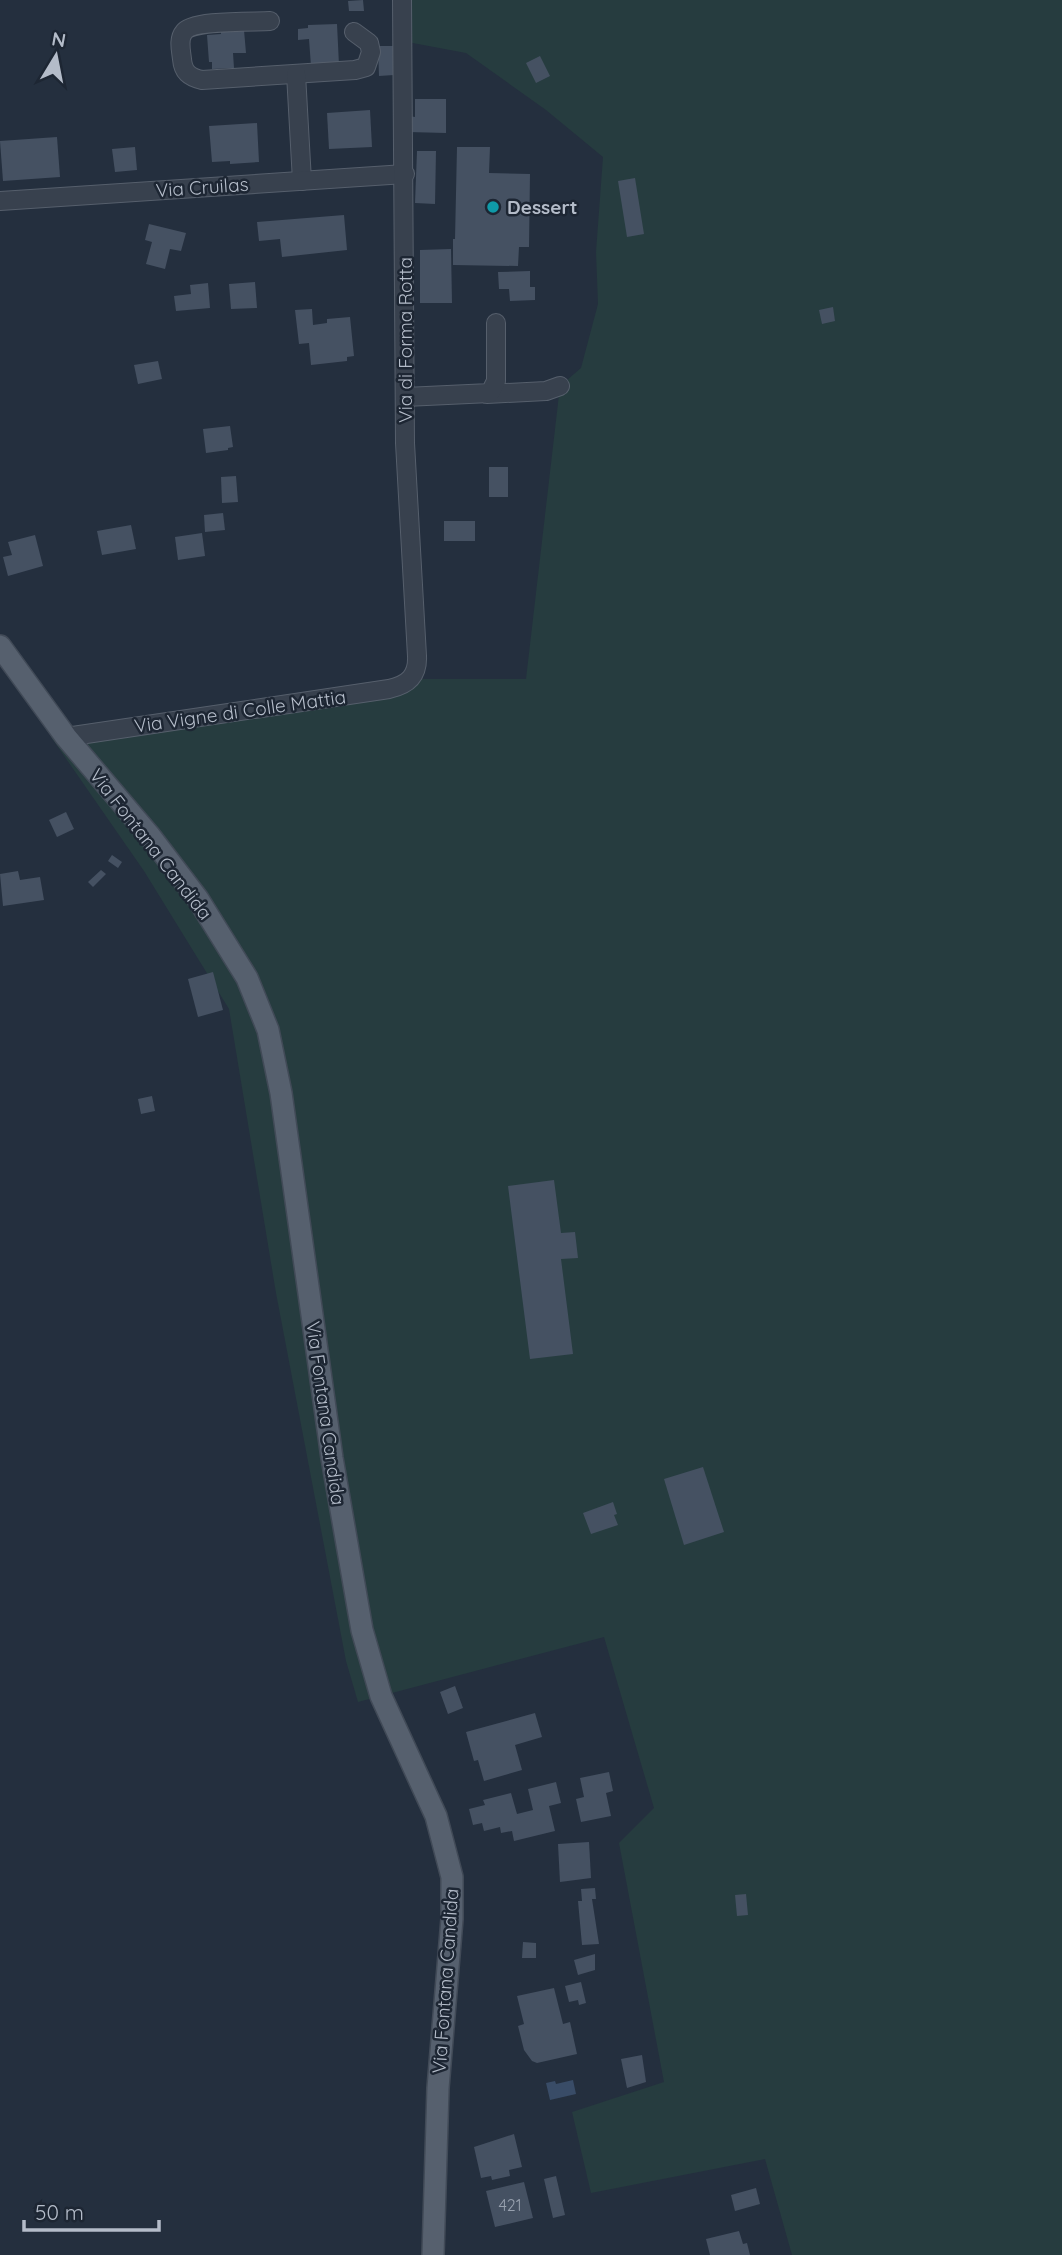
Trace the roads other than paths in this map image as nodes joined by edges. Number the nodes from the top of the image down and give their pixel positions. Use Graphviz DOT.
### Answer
graph roads {
  1 [pos="402,0"];
  2 [pos="270,21"];
  3 [pos="354,32"];
  4 [pos="296,74"];
  5 [pos="405,174"];
  6 [pos="302,181"];
  7 [pos="0,201"];
  8 [pos="496,323"];
  9 [pos="560,386"];
  10 [pos="487,394"];
  11 [pos="405,397"];
  12 [pos="0,646"];
  13 [pos="412,679"];
  14 [pos="66,737"];
  15 [pos="432,2254"];
  1 -- 5 [label="street, Via di Forma Rotta"];
  2 -- 4 [label="street"];
  3 -- 4 [label="street"];
  4 -- 6 [label="street"];
  5 -- 6 [label="street, Via Cruilas"];
  5 -- 11 [label="street, Via di Forma Rotta"];
  6 -- 7 [label="street, Via Cruilas"];
  8 -- 10 [label="street"];
  9 -- 10 [label="street"];
  10 -- 11 [label="street"];
  11 -- 13 [label="street, Via di Forma Rotta"];
  12 -- 14 [label="main road, Via Fontana Candida"];
  13 -- 14 [label="street, Via Vigne di Colle Mattia"];
  14 -- 15 [label="main road, Via Fontana Candida"];
}
